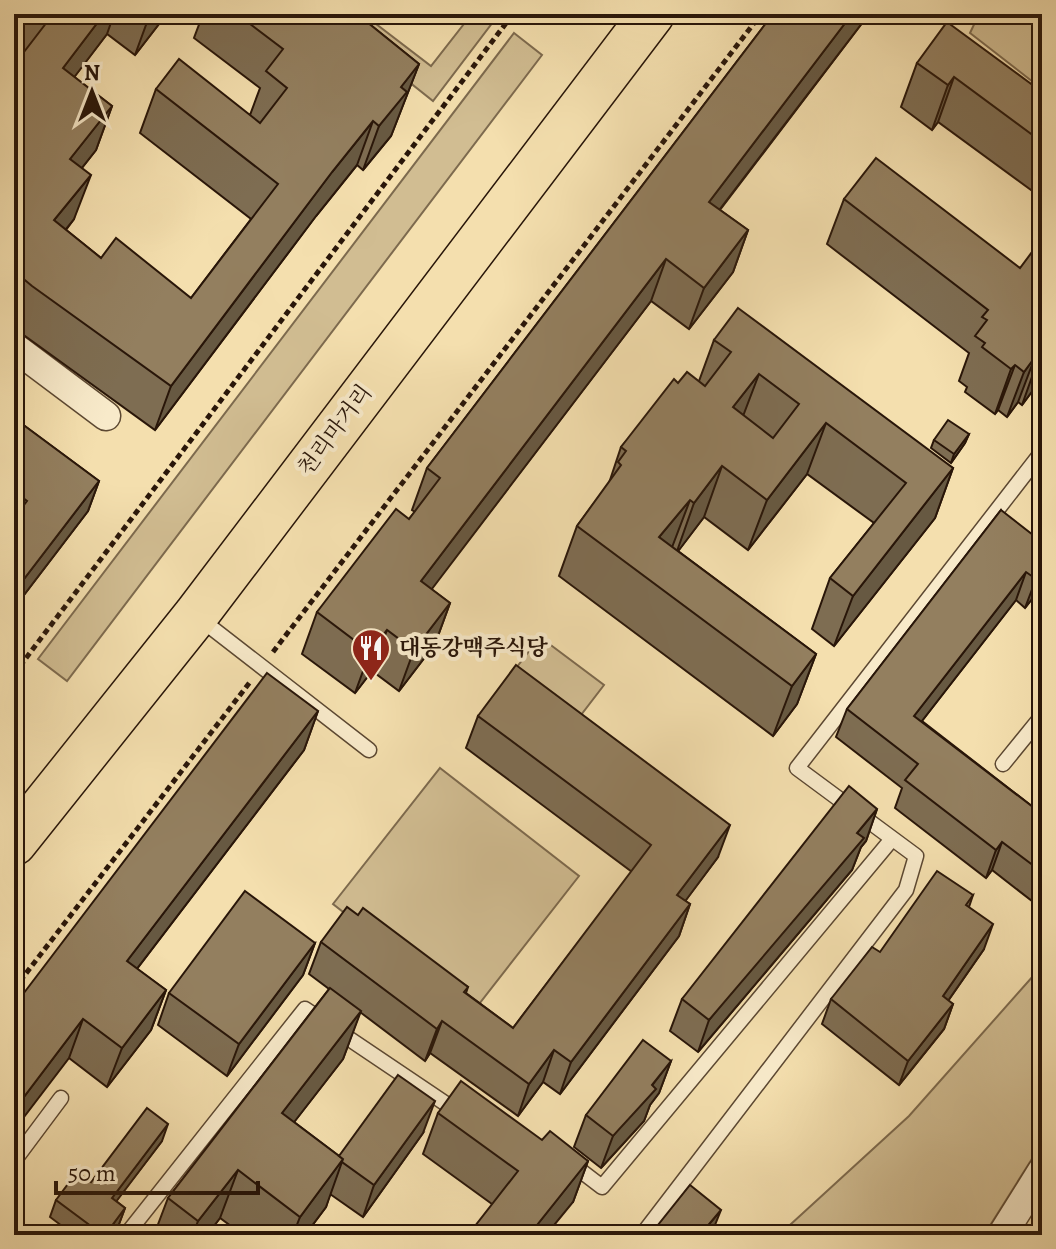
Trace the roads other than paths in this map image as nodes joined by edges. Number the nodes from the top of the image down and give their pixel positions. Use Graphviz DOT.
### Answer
graph roads {
  1 [pos="652,14"];
  2 [pos="14,347"];
  3 [pos="106,416"];
  4 [pos="1042,452"];
  5 [pos="196,615"];
  6 [pos="1042,716"];
  7 [pos="369,750"];
  8 [pos="1003,764"];
  9 [pos="892,839"];
  10 [pos="14,843"];
  11 [pos="61,1098"];
  12 [pos="472,1121"];
  13 [pos="559,1154"];
  14 [pos="14,1161"];
  15 [pos="1042,1171"];
  16 [pos="126,1235"];
  17 [pos="642,1235"];
  18 [pos="1002,1235"];
  1 -- 5 [label="main road, 천리마거리"];
  2 -- 3 [label="street"];
  4 -- 9 [label="lane"];
  5 -- 7 [label="lane"];
  5 -- 10 [label="main road, 천리마거리"];
  6 -- 8 [label="lane"];
  9 -- 13 [label="lane"];
  9 -- 17 [label="lane"];
  11 -- 14 [label="lane"];
  12 -- 16 [label="lane"];
  15 -- 18 [label="street"];
}
